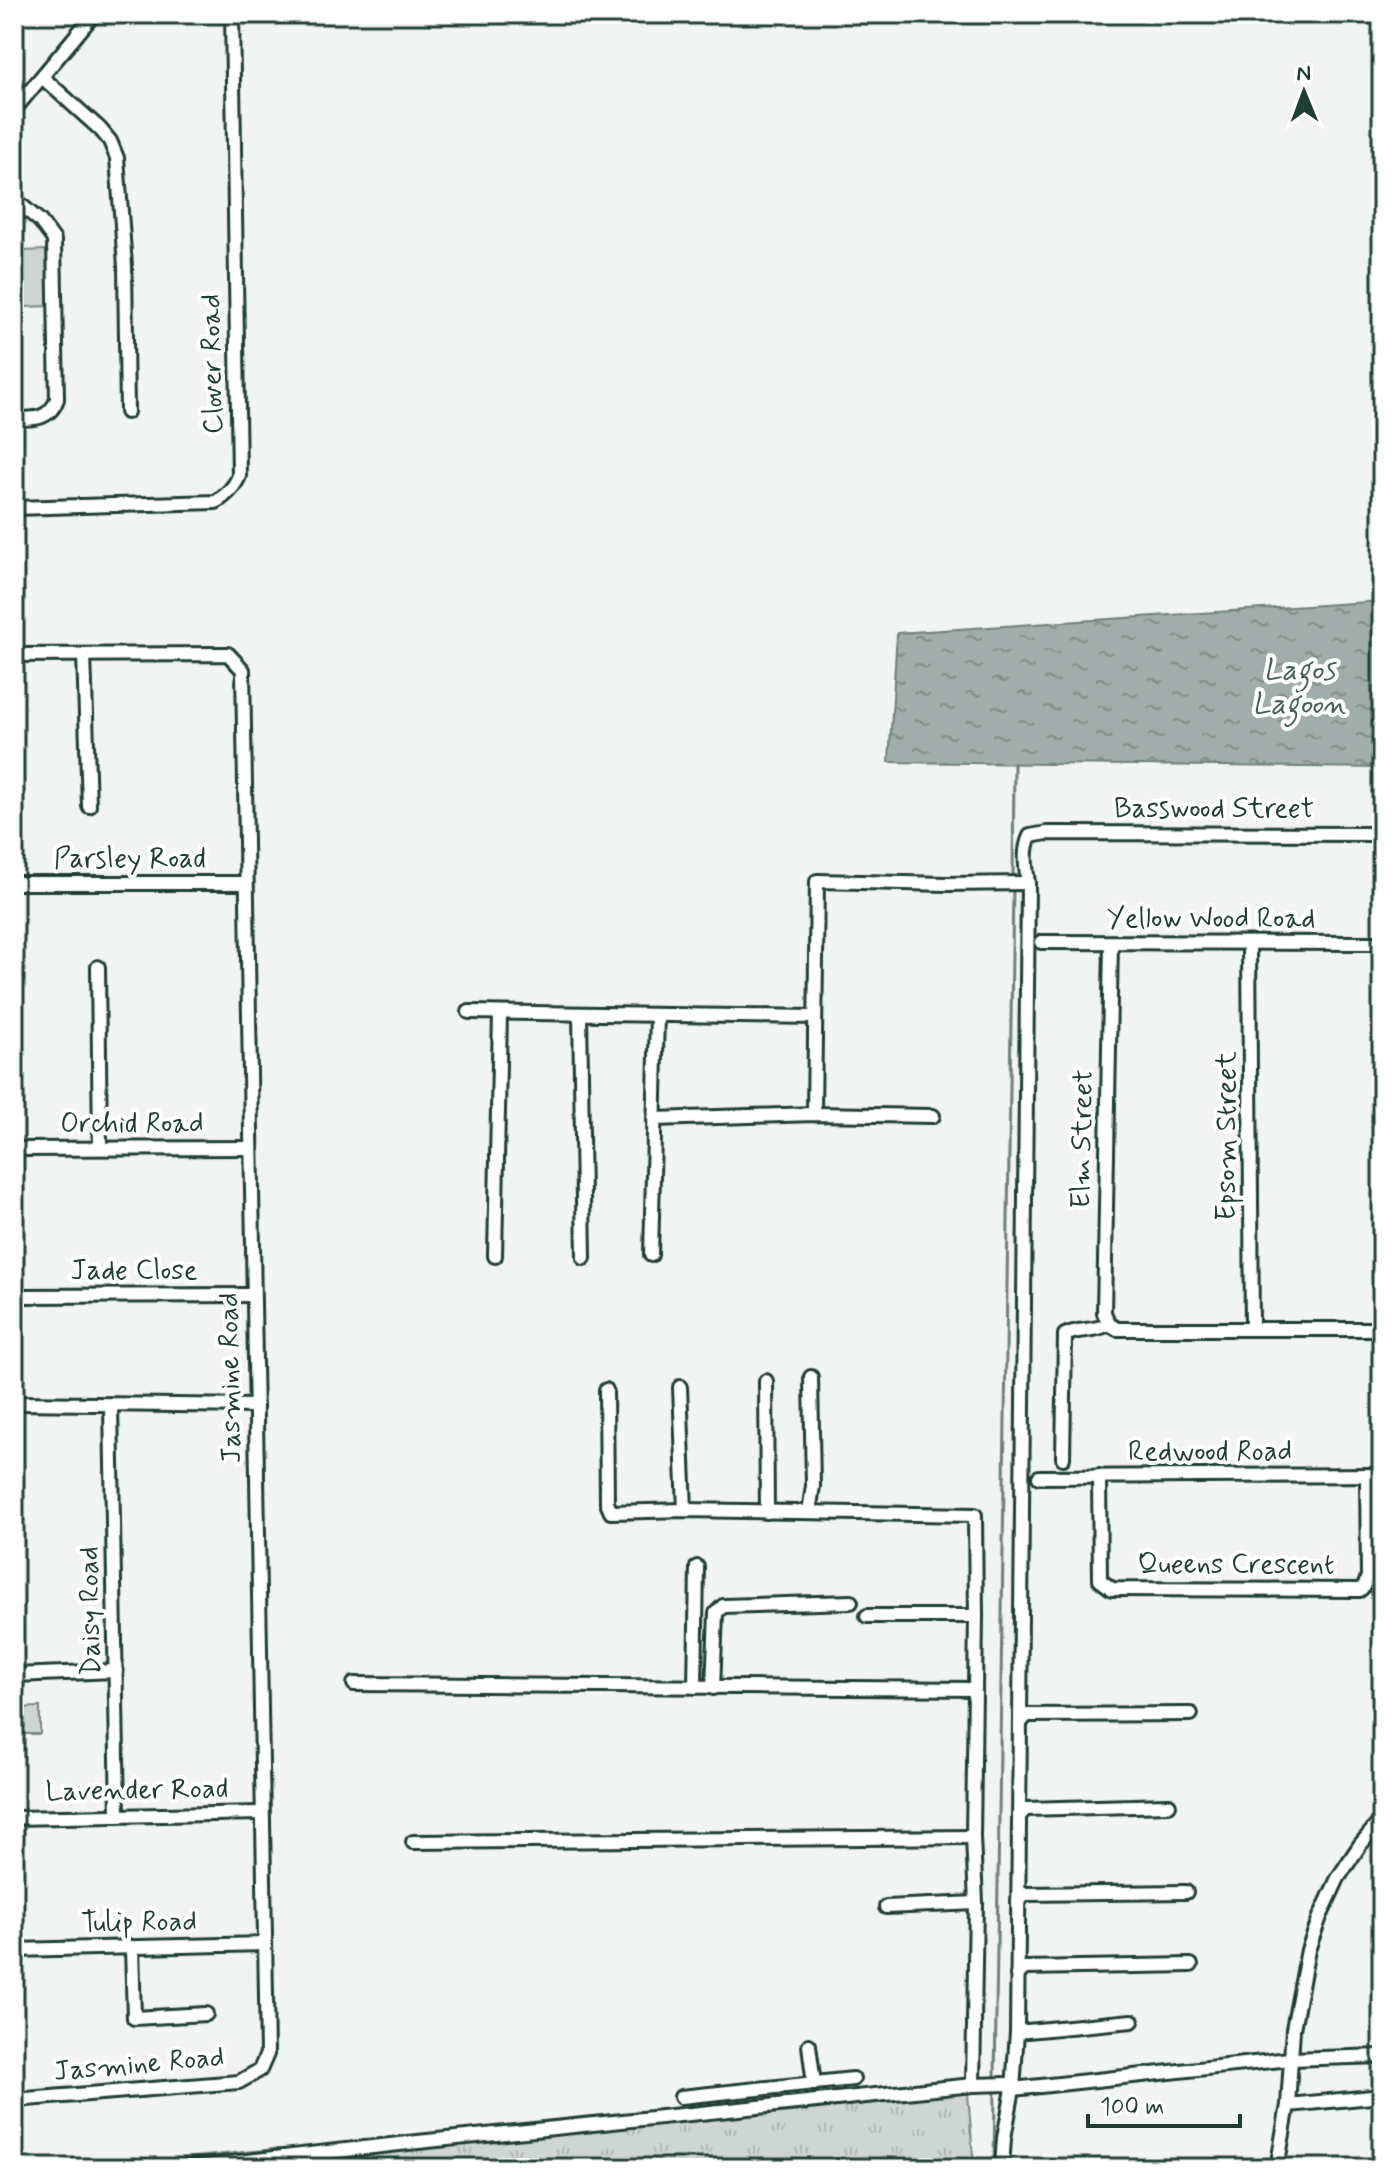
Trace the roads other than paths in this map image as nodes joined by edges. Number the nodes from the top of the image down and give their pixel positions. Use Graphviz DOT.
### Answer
graph roads {
  1 [pos="94,14"];
  2 [pos="232,14"];
  3 [pos="42,77"];
  4 [pos="14,110"];
  5 [pos="14,199"];
  6 [pos="127,412"];
  7 [pos="14,419"];
  8 [pos="14,508"];
  9 [pos="14,655"];
  10 [pos="84,655"];
  11 [pos="89,806"];
  12 [pos="1382,834"];
  13 [pos="14,883"];
  14 [pos="246,883"];
  15 [pos="1025,883"];
  16 [pos="1041,942"];
  17 [pos="1111,943"];
  18 [pos="1249,943"];
  19 [pos="1382,943"];
  20 [pos="98,967"];
  21 [pos="469,1012"];
  22 [pos="500,1013"];
  23 [pos="580,1014"];
  24 [pos="657,1015"];
  25 [pos="815,1017"];
  26 [pos="814,1114"];
  27 [pos="933,1116"];
  28 [pos="654,1119"];
  29 [pos="100,1148"];
  30 [pos="250,1148"];
  31 [pos="14,1149"];
  32 [pos="651,1255"];
  33 [pos="495,1256"];
  34 [pos="584,1258"];
  35 [pos="253,1295"];
  36 [pos="14,1296"];
  37 [pos="1113,1327"];
  38 [pos="1252,1329"];
  39 [pos="1382,1329"];
  40 [pos="811,1377"];
  41 [pos="766,1381"];
  42 [pos="680,1387"];
  43 [pos="606,1390"];
  44 [pos="14,1403"];
  45 [pos="111,1405"];
  46 [pos="256,1406"];
  47 [pos="1063,1458"];
  48 [pos="1367,1475"];
  49 [pos="1382,1475"];
  50 [pos="1099,1476"];
  51 [pos="1039,1477"];
  52 [pos="685,1510"];
  53 [pos="767,1512"];
  54 [pos="809,1512"];
  55 [pos="697,1567"];
  56 [pos="851,1602"];
  57 [pos="867,1616"];
  58 [pos="976,1616"];
  59 [pos="116,1671"];
  60 [pos="14,1675"];
  61 [pos="354,1684"];
  62 [pos="695,1687"];
  63 [pos="713,1688"];
  64 [pos="975,1689"];
  65 [pos="1191,1714"];
  66 [pos="1020,1723"];
  67 [pos="1169,1805"];
  68 [pos="262,1813"];
  69 [pos="118,1816"];
  70 [pos="1019,1816"];
  71 [pos="14,1818"];
  72 [pos="1382,1819"];
  73 [pos="973,1837"];
  74 [pos="413,1842"];
  75 [pos="1186,1892"];
  76 [pos="1018,1902"];
  77 [pos="976,1903"];
  78 [pos="886,1907"];
  79 [pos="265,1944"];
  80 [pos="132,1947"];
  81 [pos="14,1950"];
  82 [pos="1191,1965"];
  83 [pos="1017,1975"];
  84 [pos="206,2014"];
  85 [pos="1132,2021"];
  86 [pos="1017,2032"];
  87 [pos="809,2045"];
  88 [pos="1382,2056"];
  89 [pos="1290,2059"];
  90 [pos="853,2079"];
  91 [pos="817,2083"];
  92 [pos="975,2085"];
  93 [pos="1010,2087"];
  94 [pos="1382,2096"];
  95 [pos="681,2097"];
  96 [pos="14,2100"];
  97 [pos="824,2100"];
  98 [pos="1288,2105"];
  99 [pos="186,2168"];
  100 [pos="1002,2168"];
  101 [pos="1277,2168"];
  1 -- 3 [label="street"];
  2 -- 8 [label="street, Clover Road"];
  3 -- 4 [label="street"];
  3 -- 6 [label="street"];
  5 -- 7 [label="street"];
  9 -- 10 [label="street, Jasmine Road"];
  10 -- 11 [label="street"];
  10 -- 14 [label="street, Jasmine Road"];
  12 -- 15 [label="street, Basswood Street"];
  13 -- 14 [label="street, Parsley Road"];
  14 -- 30 [label="street, Jasmine Road"];
  15 -- 25 [label="street"];
  15 -- 66 [label="street"];
  16 -- 17 [label="street, Yellow Wood Road"];
  17 -- 18 [label="street, Yellow Wood Road"];
  17 -- 37 [label="street, Elm Street"];
  18 -- 19 [label="street, Yellow Wood Road"];
  18 -- 38 [label="street, Epsom Street"];
  20 -- 29 [label="street"];
  21 -- 22 [label="street"];
  22 -- 23 [label="street"];
  22 -- 33 [label="street"];
  23 -- 24 [label="street"];
  23 -- 34 [label="street"];
  24 -- 25 [label="street"];
  24 -- 28 [label="street"];
  25 -- 26 [label="street"];
  26 -- 27 [label="street"];
  26 -- 28 [label="street"];
  28 -- 32 [label="street"];
  29 -- 30 [label="street, Orchid Road"];
  29 -- 31 [label="street, Orchid Road"];
  30 -- 35 [label="street, Jasmine Road"];
  35 -- 36 [label="street, Jade Close"];
  35 -- 46 [label="street, Jasmine Road"];
  37 -- 38 [label="street"];
  37 -- 47 [label="street"];
  38 -- 39 [label="street"];
  40 -- 54 [label="street"];
  41 -- 53 [label="street"];
  42 -- 52 [label="street"];
  43 -- 52 [label="street"];
  44 -- 45 [label="street"];
  45 -- 46 [label="street"];
  45 -- 59 [label="street, Daisy Road"];
  46 -- 68 [label="street, Jasmine Road"];
  48 -- 49 [label="street, Redwood Road"];
  48 -- 50 [label="street, Redwood Road"];
  48 -- 50 [label="street, Queens Crescent"];
  50 -- 51 [label="street, Redwood Road"];
  52 -- 53 [label="street"];
  53 -- 54 [label="street"];
  54 -- 58 [label="street"];
  55 -- 62 [label="street"];
  56 -- 63 [label="street"];
  57 -- 58 [label="street"];
  58 -- 64 [label="street"];
  59 -- 60 [label="street"];
  59 -- 69 [label="street, Daisy Road"];
  61 -- 62 [label="street"];
  62 -- 63 [label="street"];
  63 -- 64 [label="street"];
  64 -- 73 [label="street"];
  65 -- 66 [label="street"];
  66 -- 70 [label="street"];
  67 -- 70 [label="street"];
  68 -- 69 [label="street, Lavender Road"];
  68 -- 79 [label="street, Jasmine Road"];
  69 -- 71 [label="street, Lavender Road"];
  70 -- 76 [label="street"];
  72 -- 89 [label="street"];
  73 -- 74 [label="street"];
  73 -- 77 [label="street"];
  75 -- 76 [label="street"];
  76 -- 83 [label="street"];
  77 -- 78 [label="street"];
  77 -- 92 [label="street"];
  79 -- 80 [label="street, Tulip Road"];
  79 -- 96 [label="street, Jasmine Road"];
  80 -- 81 [label="street, Tulip Road"];
  80 -- 84 [label="street"];
  82 -- 83 [label="street"];
  83 -- 86 [label="street"];
  85 -- 86 [label="street"];
  86 -- 93 [label="street"];
  87 -- 91 [label="street"];
  88 -- 89 [label="street"];
  89 -- 93 [label="street"];
  89 -- 98 [label="street"];
  90 -- 91 [label="street"];
  91 -- 95 [label="street"];
  91 -- 97 [label="street"];
  92 -- 93 [label="street"];
  92 -- 97 [label="street"];
  93 -- 100 [label="street"];
  94 -- 98 [label="street"];
  97 -- 99 [label="street"];
  98 -- 101 [label="street"];
}
